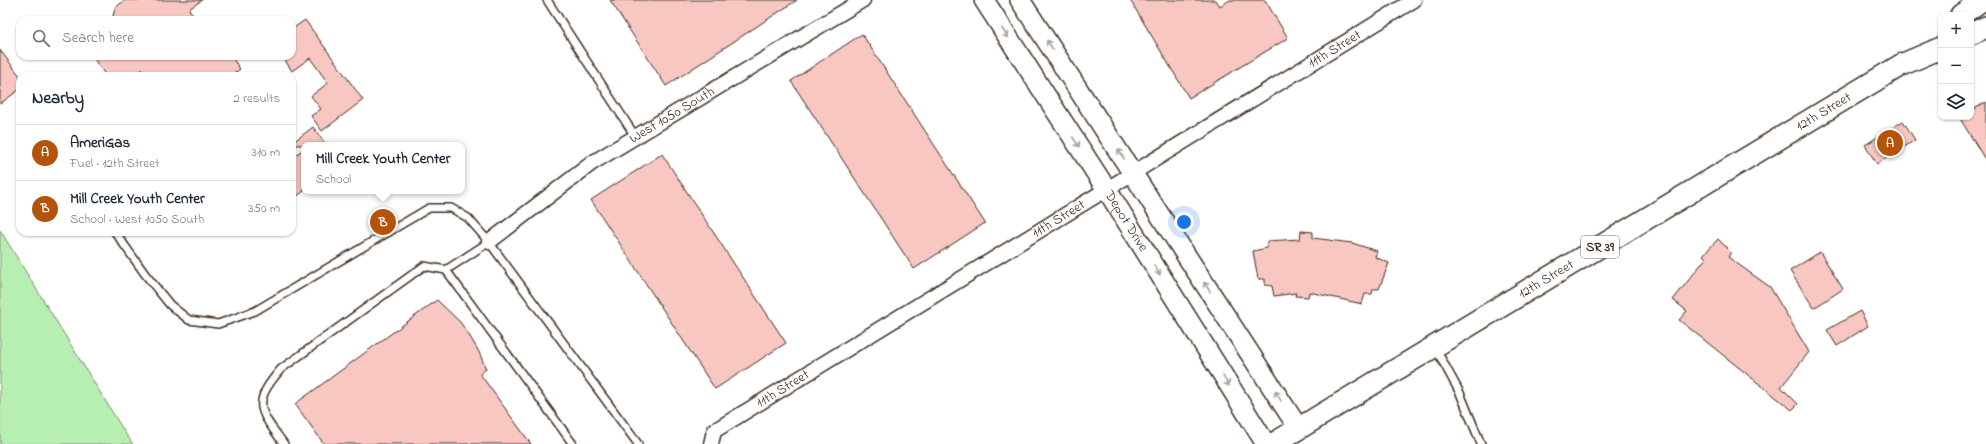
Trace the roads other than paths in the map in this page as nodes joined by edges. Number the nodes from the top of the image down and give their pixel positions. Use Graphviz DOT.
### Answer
graph roads {
  1 [pos="547,0"];
  2 [pos="863,0"];
  3 [pos="984,0"];
  4 [pos="1020,0"];
  5 [pos="1414,0"];
  6 [pos="1982,0"];
  7 [pos="1965,12"];
  8 [pos="1986,28"];
  9 [pos="1974,33"];
  10 [pos="1938,34"];
  11 [pos="1938,49"];
  12 [pos="1901,65"];
  13 [pos="635,136"];
  14 [pos="1133,173"];
  15 [pos="1107,190"];
  16 [pos="119,236"];
  17 [pos="488,242"];
  18 [pos="446,270"];
  19 [pos="1435,347"];
  20 [pos="1281,440"];
  21 [pos="284,444"];
  22 [pos="573,444"];
  23 [pos="638,444"];
  24 [pos="711,444"];
  25 [pos="1481,444"];
  1 -- 13 [label="lane"];
  2 -- 13 [label="street, West 1050 South"];
  3 -- 15 [label="main road, Depot Drive, one-way"];
  14 -- 4 [label="main road, one-way"];
  5 -- 14 [label="street, 11th Street"];
  6 -- 7 [label="main road"];
  8 -- 9 [label="main road"];
  10 -- 12 [label="main road, 12th Street / SR 39"];
  11 -- 12 [label="main road, 12th Street / SR 39"];
  12 -- 19 [label="main road, 12th Street / SR 39"];
  13 -- 17 [label="street, West 1050 South"];
  14 -- 15 [label="street, 11th Street"];
  20 -- 14 [label="main road, one-way"];
  15 -- 20 [label="main road, Depot Drive, one-way"];
  15 -- 24 [label="street, 11th Street"];
  16 -- 17 [label="lane"];
  17 -- 18 [label="lane"];
  17 -- 23 [label="lane"];
  18 -- 21 [label="lane"];
  18 -- 22 [label="lane"];
  19 -- 20 [label="main road, 12th Street / SR 39"];
  19 -- 25 [label="lane"];
}
